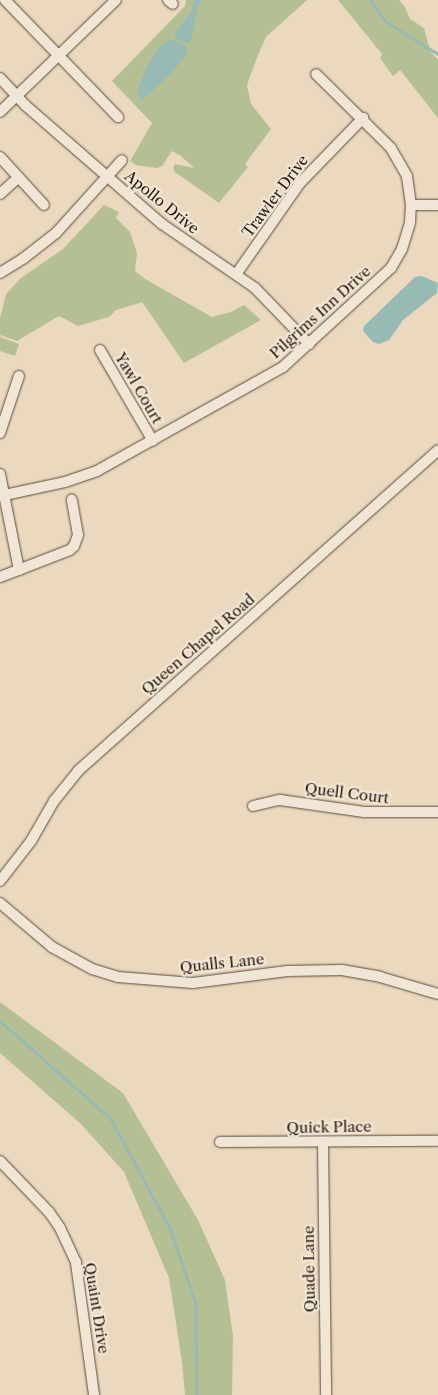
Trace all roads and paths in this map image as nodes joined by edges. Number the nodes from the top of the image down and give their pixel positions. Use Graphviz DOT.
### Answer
graph roads {
  1 [pos="6,0"];
  2 [pos="116,0"];
  3 [pos="59,56"];
  4 [pos="316,74"];
  5 [pos="0,78"];
  6 [pos="17,97"];
  7 [pos="0,112"];
  8 [pos="118,117"];
  9 [pos="362,118"];
  10 [pos="0,157"];
  11 [pos="122,160"];
  12 [pos="19,177"];
  13 [pos="107,177"];
  14 [pos="0,194"];
  15 [pos="44,205"];
  16 [pos="411,205"];
  17 [pos="438,205"];
  18 [pos="0,273"];
  19 [pos="237,274"];
  20 [pos="309,344"];
  21 [pos="100,350"];
  22 [pos="19,376"];
  23 [pos="0,433"];
  24 [pos="152,441"];
  25 [pos="438,450"];
  26 [pos="0,474"];
  27 [pos="2,496"];
  28 [pos="72,500"];
  29 [pos="19,570"];
  30 [pos="0,577"];
  31 [pos="253,806"];
  32 [pos="438,812"];
  33 [pos="0,881"];
  34 [pos="0,903"];
  35 [pos="438,994"];
  36 [pos="438,1141"];
  37 [pos="220,1142"];
  38 [pos="323,1142"];
  39 [pos="0,1160"];
  40 [pos="94,1395"];
  41 [pos="326,1395"];
  1 -- 3 [label="street"];
  2 -- 3 [label="street"];
  3 -- 6 [label="street"];
  3 -- 8 [label="street"];
  4 -- 9 [label="street, Pilgrims Inn Drive"];
  5 -- 6 [label="street, Apollo Drive"];
  6 -- 7 [label="street"];
  6 -- 13 [label="street, Apollo Drive"];
  9 -- 16 [label="street, Pilgrims Inn Drive"];
  9 -- 19 [label="street, Trawler Drive"];
  10 -- 12 [label="street"];
  11 -- 13 [label="street"];
  12 -- 14 [label="street"];
  12 -- 15 [label="street"];
  13 -- 18 [label="street"];
  13 -- 19 [label="street, Apollo Drive"];
  16 -- 17 [label="street"];
  16 -- 20 [label="street, Pilgrims Inn Drive"];
  19 -- 20 [label="street, Apollo Drive"];
  20 -- 24 [label="street, Pilgrims Inn Drive"];
  21 -- 24 [label="street, Yawl Court"];
  22 -- 23 [label="street"];
  24 -- 27 [label="street, Pilgrims Inn Drive"];
  25 -- 33 [label="street, Queen Chapel Road"];
  26 -- 27 [label="street"];
  27 -- 29 [label="street"];
  28 -- 29 [label="street"];
  29 -- 30 [label="street"];
  31 -- 32 [label="street, Quell Court"];
  34 -- 35 [label="street, Qualls Lane"];
  36 -- 38 [label="street, Quick Place"];
  37 -- 38 [label="street, Quick Place"];
  38 -- 41 [label="street, Quade Lane"];
  39 -- 40 [label="street, Quaint Drive"];
}
